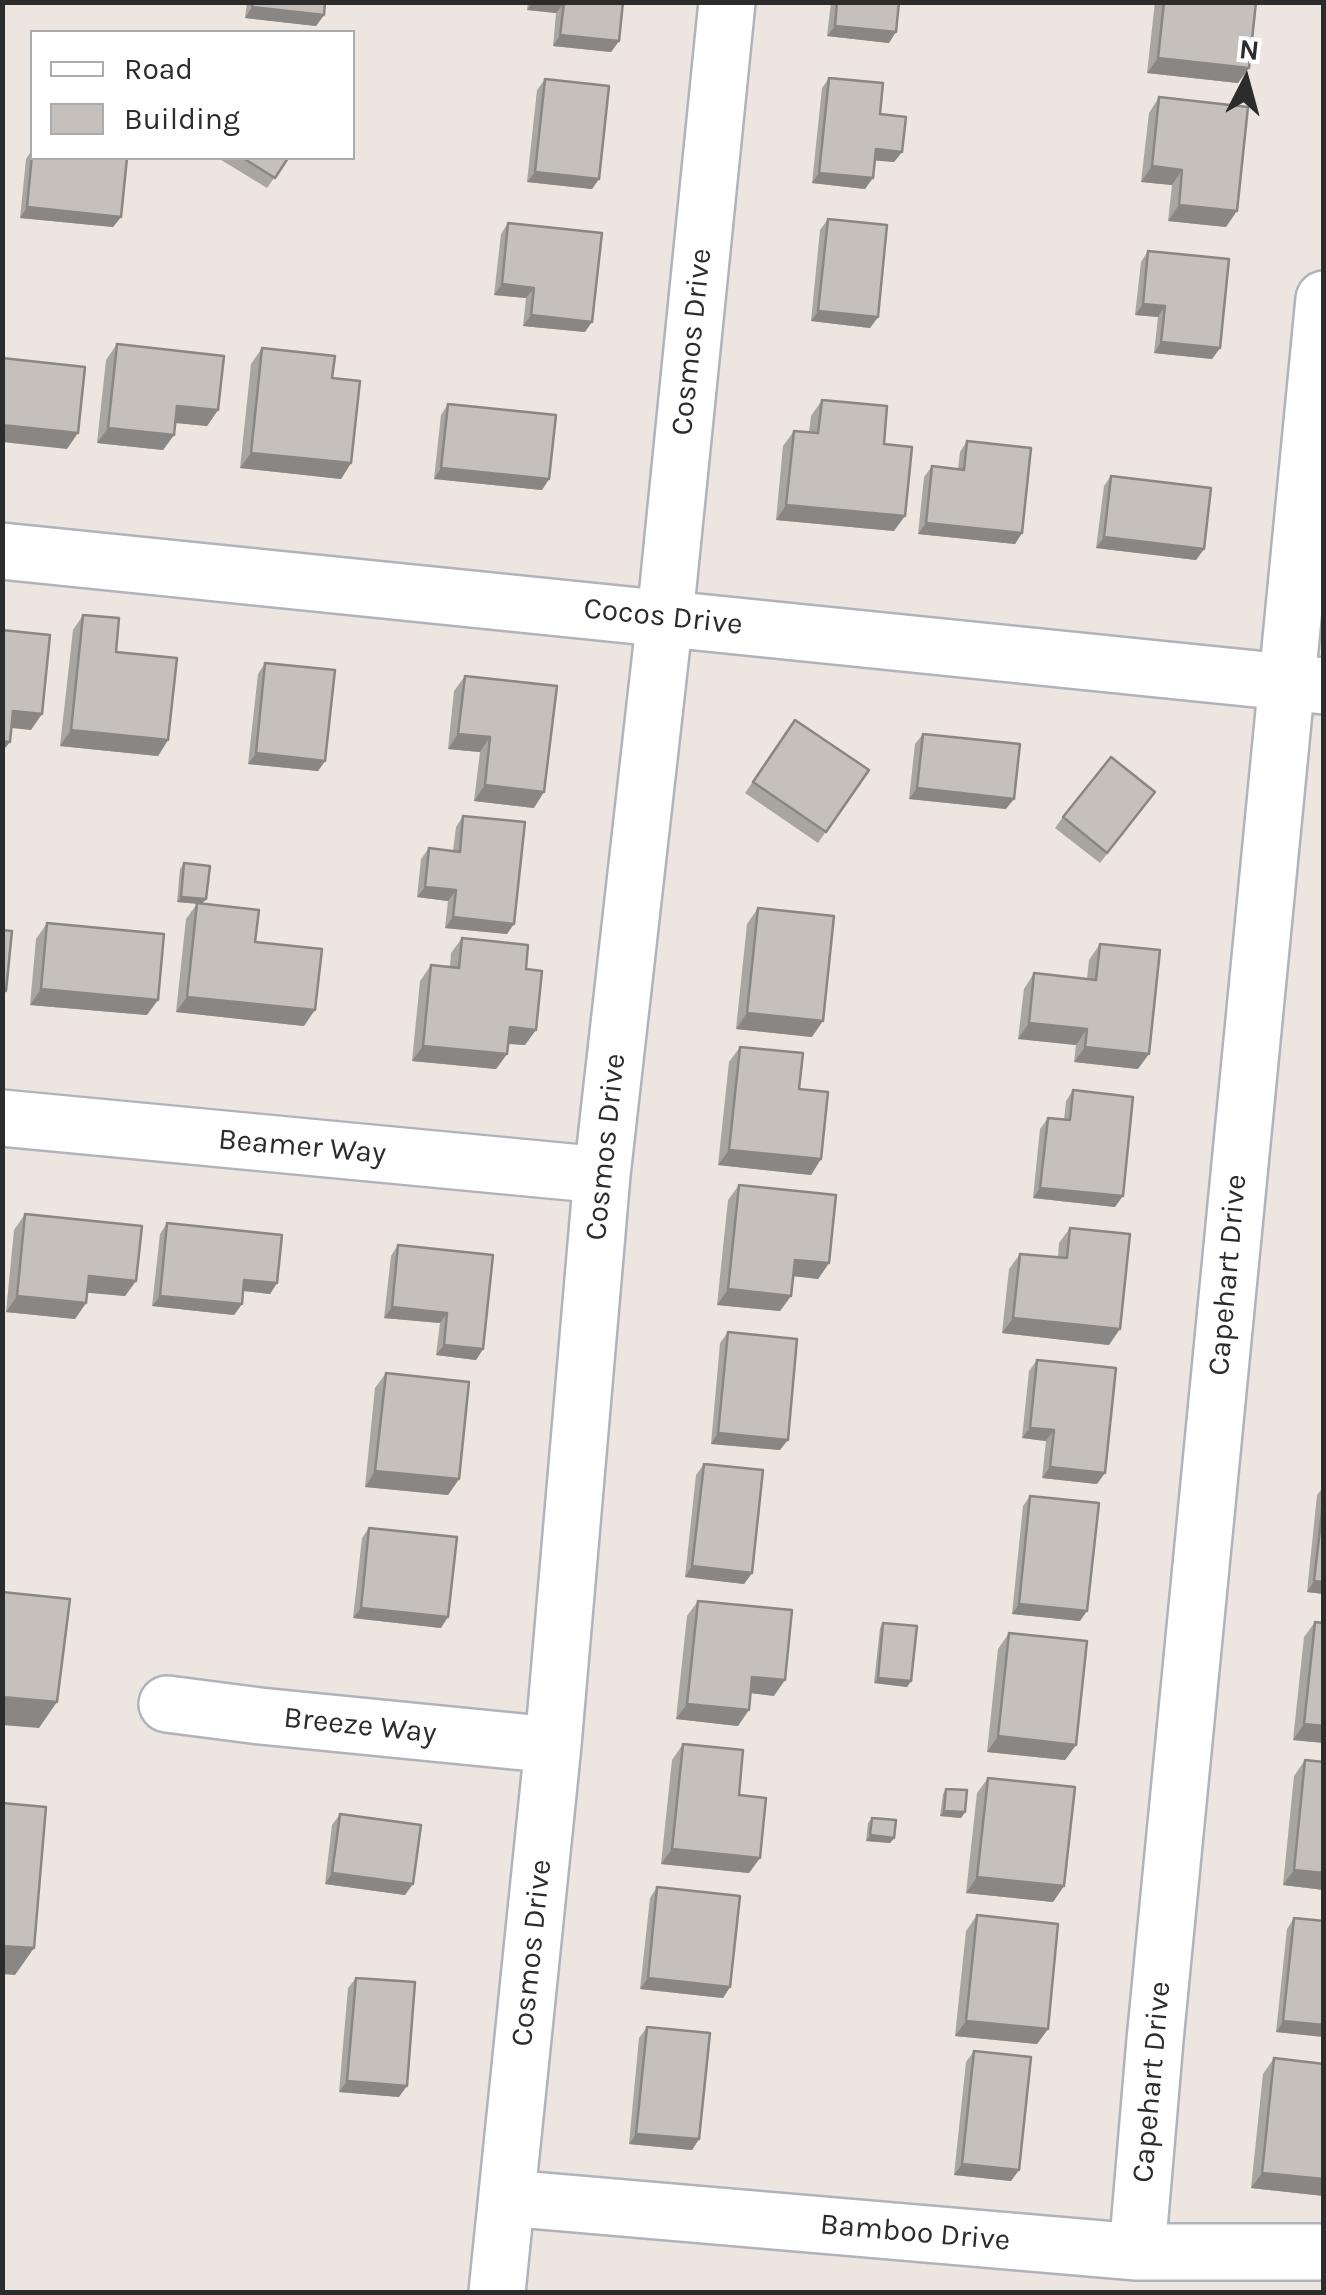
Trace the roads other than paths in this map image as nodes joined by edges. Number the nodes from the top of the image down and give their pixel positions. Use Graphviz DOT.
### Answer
graph roads {
  1 [pos="726,2"];
  2 [pos="1324,299"];
  3 [pos="2,552"];
  4 [pos="665,617"];
  5 [pos="1304,684"];
  6 [pos="2,1118"];
  7 [pos="602,1175"];
  8 [pos="166,1704"];
  9 [pos="554,1745"];
  10 [pos="506,2198"];
  11 [pos="1138,2252"];
  12 [pos="1324,2252"];
  13 [pos="497,2292"];
  1 -- 4 [label="street, Cosmos Drive"];
  2 -- 5 [label="street, Capehart Drive"];
  3 -- 4 [label="street, Cocos Drive"];
  4 -- 5 [label="street, Cocos Drive"];
  4 -- 7 [label="street, Cosmos Drive"];
  5 -- 11 [label="street, Capehart Drive"];
  6 -- 7 [label="street, Beamer Way"];
  7 -- 9 [label="street, Cosmos Drive"];
  8 -- 9 [label="street, Breeze Way"];
  9 -- 10 [label="street, Cosmos Drive"];
  10 -- 11 [label="street, Bamboo Drive"];
  10 -- 13 [label="street, Cosmos Drive"];
  11 -- 12 [label="street, Bamboo Drive"];
}
